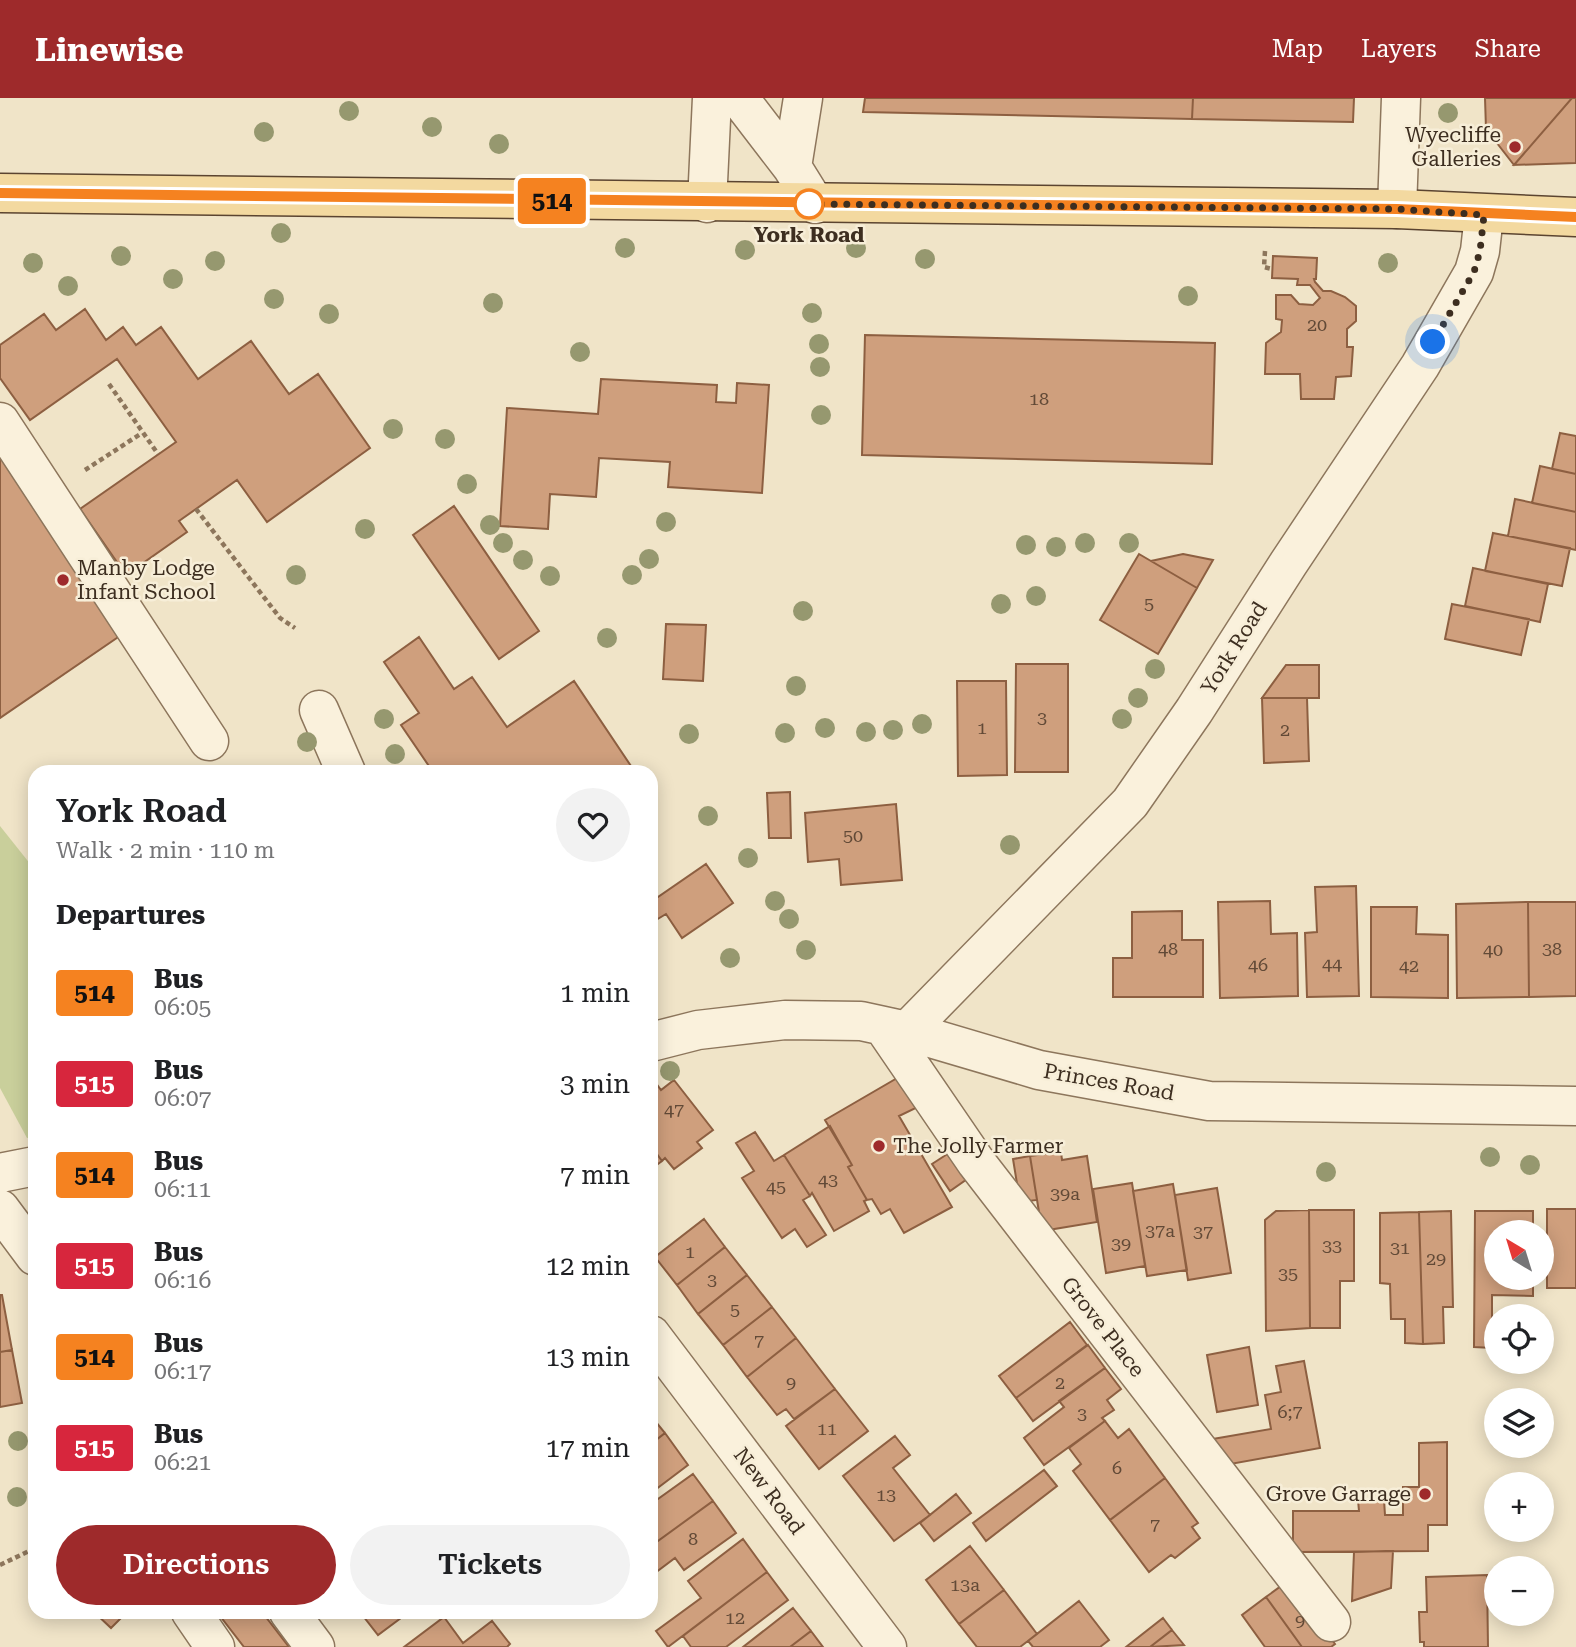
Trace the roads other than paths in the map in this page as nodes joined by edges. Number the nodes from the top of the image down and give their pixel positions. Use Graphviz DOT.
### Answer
graph roads {
  1 [pos="712,98"];
  2 [pos="739,98"];
  3 [pos="803,98"];
  4 [pos="1403,100"];
  5 [pos="793,167"];
  6 [pos="0,193"];
  7 [pos="706,203"];
  8 [pos="815,204"];
  9 [pos="1397,209"];
  10 [pos="1484,215"];
  11 [pos="1576,217"];
  12 [pos="0,422"];
  13 [pos="319,710"];
  14 [pos="209,741"];
  15 [pos="343,765"];
  16 [pos="895,1029"];
  17 [pos="658,1040"];
  18 [pos="1576,1106"];
  19 [pos="28,1167"];
  20 [pos="0,1173"];
  21 [pos="0,1209"];
  22 [pos="28,1247"];
  23 [pos="658,1344"];
  24 [pos="195,1619"];
  25 [pos="294,1619"];
  26 [pos="1331,1622"];
  27 [pos="210,1645"];
  28 [pos="315,1647"];
  29 [pos="887,1647"];
  1 -- 7 [label="street"];
  2 -- 5 [label="street"];
  3 -- 5 [label="street"];
  4 -- 9 [label="street"];
  5 -- 8 [label="street"];
  6 -- 7 [label="main road"];
  7 -- 8 [label="main road"];
  8 -- 9 [label="main road"];
  9 -- 10 [label="main road"];
  10 -- 11 [label="main road"];
  10 -- 16 [label="street, York Road"];
  12 -- 14 [label="street"];
  13 -- 15 [label="street"];
  16 -- 17 [label="street, Princes Road"];
  16 -- 18 [label="street, Princes Road"];
  16 -- 26 [label="street, Grove Place"];
  19 -- 20 [label="street"];
  21 -- 22 [label="street"];
  23 -- 29 [label="street, New Road"];
  24 -- 27 [label="street"];
  25 -- 28 [label="street"];
}
